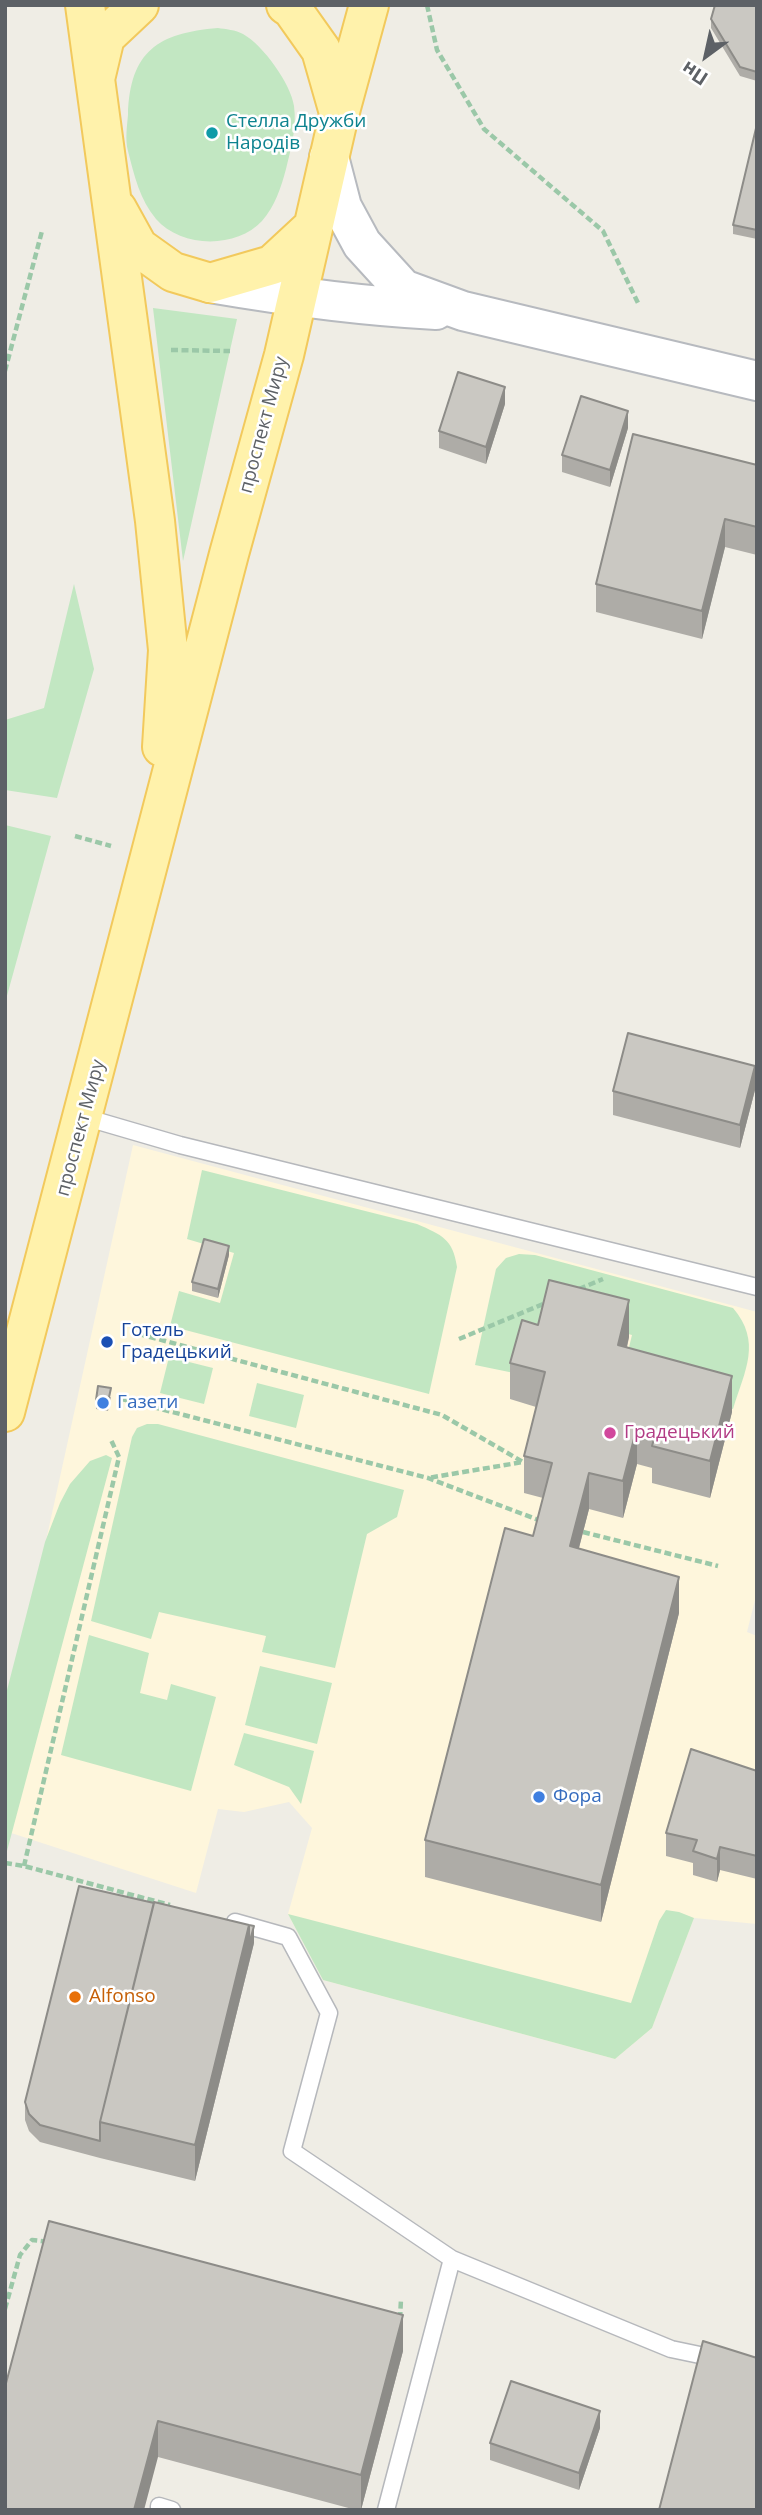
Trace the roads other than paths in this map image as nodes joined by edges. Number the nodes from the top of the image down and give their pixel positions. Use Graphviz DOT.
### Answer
graph roads {
  1 [pos="85,5"];
  2 [pos="139,5"];
  3 [pos="286,5"];
  4 [pos="369,5"];
  5 [pos="95,79"];
  6 [pos="339,115"];
  7 [pos="329,157"];
  8 [pos="113,201"];
  9 [pos="313,228"];
  10 [pos="210,283"];
  11 [pos="296,298"];
  12 [pos="463,311"];
  13 [pos="757,381"];
  14 [pos="155,844"];
  15 [pos="84,1117"];
  16 [pos="757,1287"];
  17 [pos="5,1412"];
  18 [pos="235,1922"];
  19 [pos="452,2259"];
  20 [pos="757,2367"];
  21 [pos="159,2510"];
  22 [pos="172,2510"];
  23 [pos="386,2510"];
  1 -- 5 [label="main road, проспект Миру"];
  2 -- 5 [label="main road"];
  3 -- 6 [label="main road"];
  4 -- 6 [label="main road, проспект Миру"];
  5 -- 8 [label="main road, проспект Миру"];
  6 -- 7 [label="main road, проспект Миру"];
  7 -- 9 [label="main road, проспект Миру"];
  7 -- 12 [label="main road"];
  8 -- 10 [label="main road"];
  8 -- 14 [label="main road, проспект Миру"];
  9 -- 10 [label="main road"];
  9 -- 11 [label="main road, проспект Миру"];
  10 -- 11 [label="main road"];
  11 -- 12 [label="main road"];
  11 -- 14 [label="main road, проспект Миру"];
  12 -- 13 [label="main road"];
  14 -- 15 [label="main road, проспект Миру"];
  15 -- 16 [label="lane"];
  15 -- 17 [label="main road, проспект Миру"];
  18 -- 19 [label="lane"];
  19 -- 20 [label="lane"];
  19 -- 23 [label="lane"];
  21 -- 22 [label="lane"];
}
